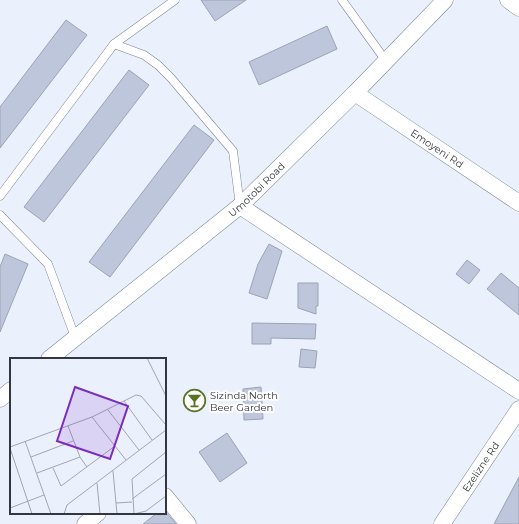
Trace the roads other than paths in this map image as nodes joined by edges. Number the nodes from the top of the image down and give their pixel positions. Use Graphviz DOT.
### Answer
graph roads {
  1 [pos="175,0"];
  2 [pos="342,0"];
  3 [pos="445,0"];
  4 [pos="508,0"];
  5 [pos="519,8"];
  6 [pos="114,44"];
  7 [pos="386,61"];
  8 [pos="355,93"];
  9 [pos="0,196"];
  10 [pos="519,203"];
  11 [pos="240,206"];
  12 [pos="0,215"];
  13 [pos="76,337"];
  14 [pos="54,358"];
  15 [pos="10,391"];
  16 [pos="519,391"];
  17 [pos="0,399"];
  18 [pos="519,409"];
  19 [pos="166,497"];
  20 [pos="97,514"];
  21 [pos="85,524"];
  22 [pos="188,524"];
  23 [pos="442,524"];
  1 -- 6 [label="lane"];
  2 -- 7 [label="lane"];
  3 -- 7 [label="street, Umotobi Road"];
  4 -- 5 [label="street"];
  6 -- 9 [label="lane"];
  6 -- 11 [label="lane"];
  7 -- 8 [label="street, Umotobi Road"];
  8 -- 10 [label="street, Emoyeni Rd"];
  8 -- 11 [label="street, Umotobi Road"];
  11 -- 13 [label="street, Umotobi Road"];
  11 -- 16 [label="street"];
  12 -- 13 [label="lane"];
  13 -- 14 [label="street, Umotobi Road"];
  15 -- 17 [label="street"];
  18 -- 23 [label="street, Ezelizne Rd"];
  19 -- 22 [label="street"];
  20 -- 21 [label="street"];
}
